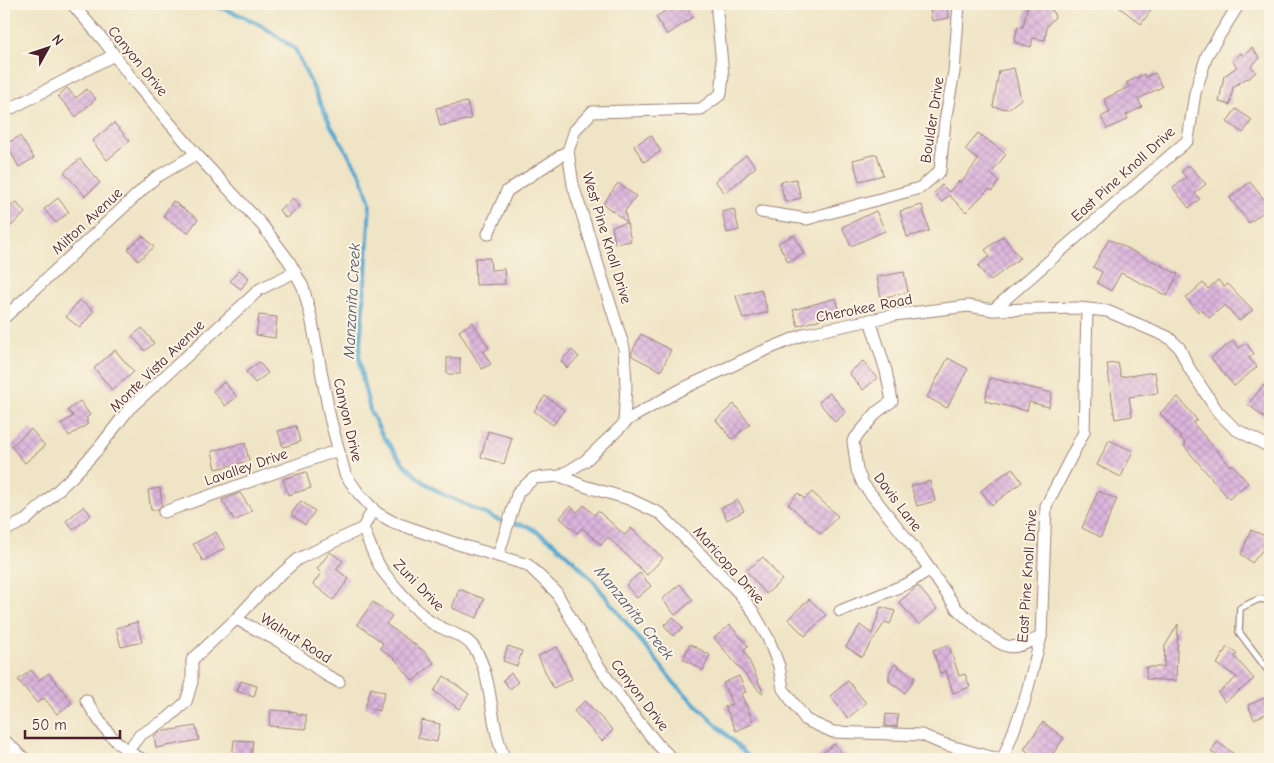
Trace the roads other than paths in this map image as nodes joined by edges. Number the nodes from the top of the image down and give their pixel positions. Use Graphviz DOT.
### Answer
graph roads {
  1 [pos="72,4"];
  2 [pos="719,4"];
  3 [pos="959,4"];
  4 [pos="1239,4"];
  5 [pos="114,55"];
  6 [pos="4,112"];
  7 [pos="568,151"];
  8 [pos="196,154"];
  9 [pos="761,212"];
  10 [pos="488,234"];
  11 [pos="295,272"];
  12 [pos="1086,309"];
  13 [pos="993,310"];
  14 [pos="4,318"];
  15 [pos="870,320"];
  16 [pos="624,423"];
  17 [pos="1270,447"];
  18 [pos="338,450"];
  19 [pos="560,476"];
  20 [pos="373,509"];
  21 [pos="164,512"];
  22 [pos="363,528"];
  23 [pos="4,531"];
  24 [pos="498,556"];
  25 [pos="930,569"];
  26 [pos="1270,600"];
  27 [pos="840,611"];
  28 [pos="236,619"];
  29 [pos="1041,637"];
  30 [pos="1270,672"];
  31 [pos="339,682"];
  32 [pos="86,700"];
  33 [pos="4,740"];
  34 [pos="955,753"];
  35 [pos="124,755"];
  36 [pos="24,759"];
  37 [pos="142,759"];
  38 [pos="505,759"];
  39 [pos="674,759"];
  40 [pos="998,759"];
  41 [pos="1003,759"];
  1 -- 5 [label="street, Canyon Drive"];
  2 -- 7 [label="street, West Pine Knoll Drive"];
  3 -- 9 [label="street, Boulder Drive"];
  4 -- 13 [label="street, East Pine Knoll Drive"];
  5 -- 6 [label="street"];
  5 -- 8 [label="street, Canyon Drive"];
  7 -- 10 [label="street"];
  7 -- 16 [label="street, West Pine Knoll Drive"];
  8 -- 11 [label="street, Canyon Drive"];
  8 -- 14 [label="street, Milton Avenue"];
  11 -- 18 [label="street, Canyon Drive"];
  11 -- 23 [label="street, Monte Vista Avenue"];
  12 -- 13 [label="street, Cherokee Road"];
  12 -- 17 [label="street, Cherokee Road"];
  12 -- 29 [label="street, East Pine Knoll Drive"];
  13 -- 15 [label="street, Cherokee Road"];
  15 -- 16 [label="street, Cherokee Road"];
  15 -- 25 [label="street, Davis Lane"];
  16 -- 19 [label="street, Cherokee Road"];
  18 -- 20 [label="street, Canyon Drive"];
  18 -- 21 [label="street, Lavalley Drive"];
  19 -- 24 [label="street, Cherokee Road"];
  19 -- 34 [label="street, Maricopa Drive"];
  20 -- 22 [label="street"];
  20 -- 24 [label="street, Canyon Drive"];
  22 -- 28 [label="street, Walnut Road"];
  22 -- 38 [label="street, Zuni Drive"];
  24 -- 39 [label="street, Canyon Drive"];
  25 -- 27 [label="street"];
  25 -- 29 [label="street, Davis Lane"];
  26 -- 30 [label="lane"];
  28 -- 31 [label="street, Walnut Road"];
  28 -- 35 [label="street, Walnut Road"];
  29 -- 41 [label="street, East Pine Knoll Drive"];
  32 -- 35 [label="street"];
  33 -- 36 [label="street"];
  34 -- 40 [label="street, Maricopa Drive"];
  35 -- 37 [label="street"];
}
